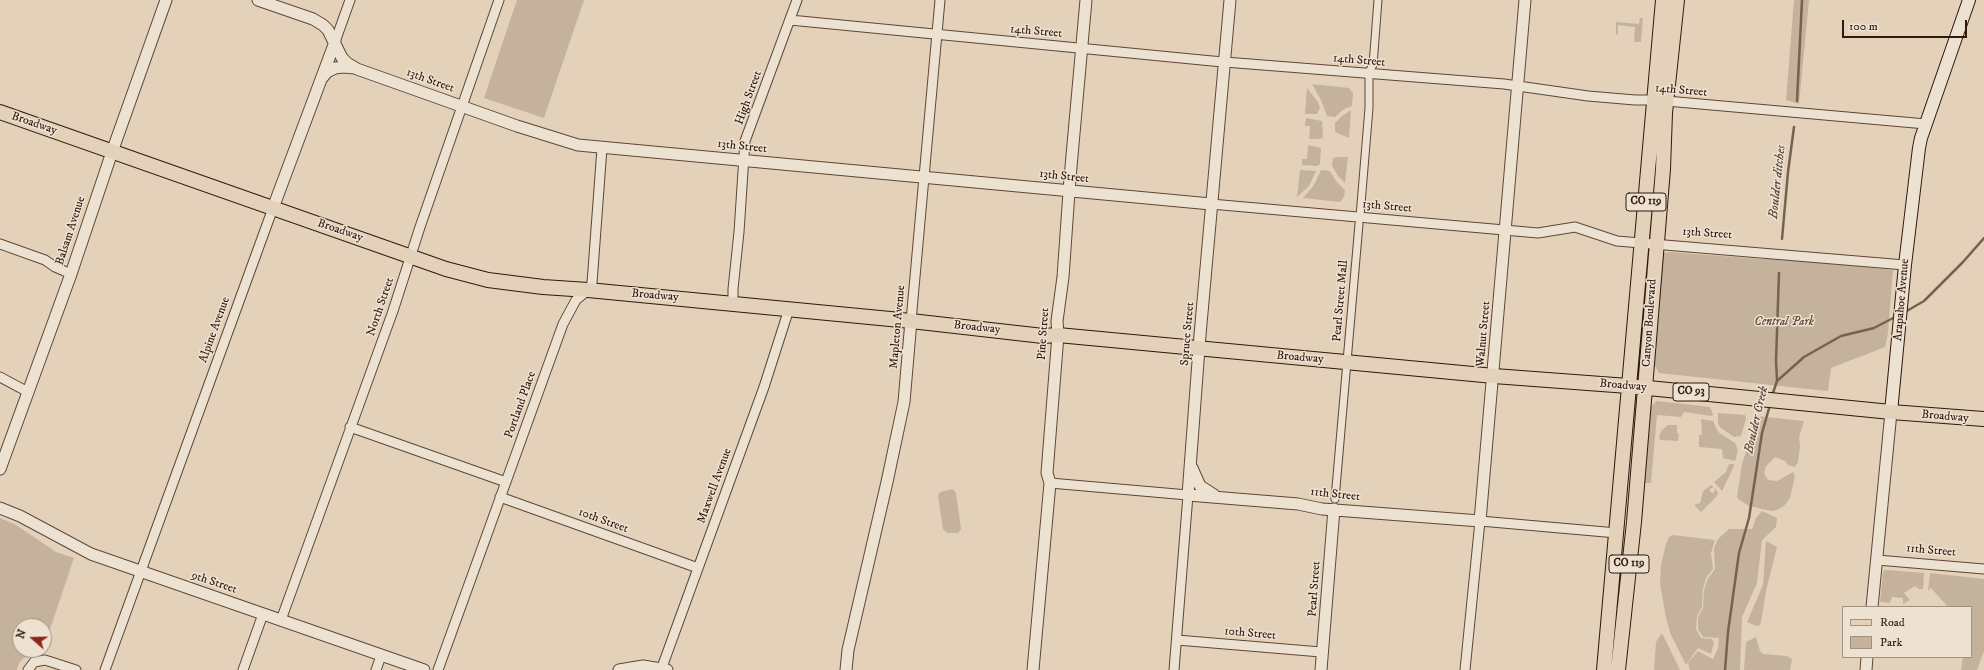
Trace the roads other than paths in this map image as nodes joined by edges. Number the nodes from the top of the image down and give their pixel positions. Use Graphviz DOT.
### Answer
graph roads {
  1 [pos="166,0"];
  2 [pos="258,0"];
  3 [pos="350,0"];
  4 [pos="499,0"];
  5 [pos="797,0"];
  6 [pos="940,0"];
  7 [pos="1086,0"];
  8 [pos="1230,0"];
  9 [pos="1378,0"];
  10 [pos="1525,0"];
  11 [pos="1663,0"];
  12 [pos="1677,0"];
  13 [pos="1969,0"];
  14 [pos="790,20"];
  15 [pos="937,36"];
  16 [pos="334,42"];
  17 [pos="1082,48"];
  18 [pos="1225,61"];
  19 [pos="357,69"];
  20 [pos="1370,70"];
  21 [pos="1369,78"];
  22 [pos="320,82"];
  23 [pos="1517,86"];
  24 [pos="1660,100"];
  25 [pos="462,106"];
  26 [pos="0,112"];
  27 [pos="1926,124"];
  28 [pos="602,148"];
  29 [pos="112,152"];
  30 [pos="745,161"];
  31 [pos="925,178"];
  32 [pos="1070,190"];
  33 [pos="1216,205"];
  34 [pos="273,208"];
  35 [pos="1360,216"];
  36 [pos="1359,224"];
  37 [pos="1505,231"];
  38 [pos="1642,243"];
  39 [pos="0,244"];
  40 [pos="1657,244"];
  41 [pos="410,256"];
  42 [pos="1905,265"];
  43 [pos="71,274"];
  44 [pos="588,290"];
  45 [pos="733,304"];
  46 [pos="789,309"];
  47 [pos="911,321"];
  48 [pos="1058,335"];
  49 [pos="1200,348"];
  50 [pos="1346,362"];
  51 [pos="1494,376"];
  52 [pos="0,377"];
  53 [pos="1628,386"];
  54 [pos="1644,388"];
  55 [pos="28,392"];
  56 [pos="1891,412"];
  57 [pos="1983,420"];
  58 [pos="350,427"];
  59 [pos="1190,464"];
  60 [pos="0,469"];
  61 [pos="506,482"];
  62 [pos="1050,483"];
  63 [pos="1188,495"];
  64 [pos="1483,496"];
  65 [pos="500,497"];
  66 [pos="1224,498"];
  67 [pos="1334,504"];
  68 [pos="0,508"];
  69 [pos="1460,520"];
  70 [pos="1480,521"];
  71 [pos="1617,533"];
  72 [pos="1876,560"];
  73 [pos="698,568"];
  74 [pos="1984,569"];
  75 [pos="141,572"];
  76 [pos="1872,606"];
  77 [pos="264,614"];
  78 [pos="281,620"];
  79 [pos="1177,640"];
  80 [pos="848,650"];
  81 [pos="1321,652"];
  82 [pos="381,656"];
  83 [pos="1867,658"];
  84 [pos="663,669"];
  85 [pos="28,670"];
  86 [pos="76,670"];
  87 [pos="106,670"];
  88 [pos="243,670"];
  89 [pos="376,670"];
  90 [pos="424,670"];
  91 [pos="438,670"];
  92 [pos="619,670"];
  93 [pos="838,670"];
  94 [pos="846,670"];
  95 [pos="1033,670"];
  96 [pos="1174,670"];
  97 [pos="1320,670"];
  98 [pos="1465,670"];
  99 [pos="1604,670"];
  100 [pos="1618,670"];
  101 [pos="1866,670"];
  1 -- 29 [label="street, Balsam Avenue"];
  2 -- 16 [label="street, 13th Street"];
  3 -- 16 [label="street, Alpine Avenue"];
  4 -- 25 [label="street, North Street"];
  5 -- 14 [label="street, High Street"];
  6 -- 15 [label="street, Mapleton Avenue"];
  7 -- 17 [label="street, Pine Street"];
  8 -- 18 [label="street, Spruce Street"];
  9 -- 20 [label="street"];
  10 -- 23 [label="street, Walnut Street"];
  11 -- 24 [label="main road, Canyon Boulevard / CO 119"];
  12 -- 24 [label="main road, Canyon Boulevard / CO 119"];
  13 -- 27 [label="main road, Arapahoe Avenue"];
  14 -- 15 [label="street, 14th Street"];
  14 -- 30 [label="street, High Street"];
  15 -- 17 [label="street, 14th Street"];
  15 -- 31 [label="street, Mapleton Avenue"];
  16 -- 19 [label="street, 13th Street"];
  16 -- 22 [label="street, Alpine Avenue"];
  17 -- 18 [label="street, 14th Street"];
  17 -- 32 [label="street, Pine Street"];
  18 -- 23 [label="street, 14th Street"];
  18 -- 33 [label="street, Spruce Street"];
  19 -- 22 [label="street"];
  19 -- 25 [label="street, 13th Street"];
  21 -- 35 [label="street"];
  22 -- 34 [label="street, Alpine Avenue"];
  23 -- 24 [label="street, 14th Street"];
  23 -- 37 [label="street, Walnut Street"];
  24 -- 27 [label="street, 14th Street"];
  24 -- 38 [label="main road, Canyon Boulevard / CO 119"];
  24 -- 40 [label="main road, Canyon Boulevard / CO 119"];
  25 -- 28 [label="street, 13th Street"];
  25 -- 41 [label="street, North Street"];
  26 -- 29 [label="main road, Broadway"];
  27 -- 42 [label="main road, Arapahoe Avenue"];
  28 -- 30 [label="street, 13th Street"];
  28 -- 44 [label="street"];
  29 -- 34 [label="main road, Broadway"];
  29 -- 43 [label="street, Balsam Avenue"];
  30 -- 31 [label="street, 13th Street"];
  30 -- 45 [label="street, High Street"];
  31 -- 32 [label="street, 13th Street"];
  31 -- 47 [label="street, Mapleton Avenue"];
  32 -- 33 [label="street, 13th Street"];
  32 -- 48 [label="street, Pine Street"];
  33 -- 37 [label="street, 13th Street"];
  33 -- 49 [label="street, Spruce Street"];
  34 -- 41 [label="main road, Broadway"];
  34 -- 75 [label="street, Alpine Avenue"];
  36 -- 50 [label="street, Pearl Street Mall"];
  37 -- 38 [label="street, 13th Street"];
  37 -- 51 [label="street, Walnut Street"];
  38 -- 40 [label="street, 13th Street"];
  38 -- 53 [label="main road, Canyon Boulevard / CO 119"];
  39 -- 43 [label="street"];
  40 -- 42 [label="street, 13th Street"];
  40 -- 54 [label="main road, Canyon Boulevard / CO 119"];
  41 -- 44 [label="main road, Broadway"];
  41 -- 58 [label="street, North Street"];
  42 -- 56 [label="main road, Arapahoe Avenue"];
  43 -- 55 [label="street, Balsam Avenue"];
  44 -- 45 [label="main road, Broadway"];
  44 -- 61 [label="street, Portland Place"];
  45 -- 46 [label="main road, Broadway"];
  46 -- 47 [label="main road, Broadway"];
  46 -- 73 [label="street, Maxwell Avenue"];
  47 -- 48 [label="main road, Broadway"];
  47 -- 80 [label="street, Mapleton Avenue"];
  48 -- 49 [label="main road, Broadway"];
  48 -- 62 [label="street, Pine Street"];
  49 -- 50 [label="main road, Broadway"];
  49 -- 59 [label="street, Spruce Street"];
  50 -- 51 [label="main road, Broadway"];
  50 -- 67 [label="street, Pearl Street Mall"];
  51 -- 53 [label="main road, Broadway"];
  51 -- 64 [label="street, Walnut Street"];
  52 -- 55 [label="street"];
  53 -- 54 [label="main road, Broadway / CO 93"];
  53 -- 71 [label="main road, Canyon Boulevard / CO 119"];
  54 -- 56 [label="main road, Broadway / CO 93"];
  54 -- 100 [label="main road, Canyon Boulevard / CO 119"];
  55 -- 60 [label="street, Balsam Avenue"];
  56 -- 57 [label="main road, Broadway / CO 93"];
  56 -- 72 [label="street, Arapahoe Avenue"];
  58 -- 61 [label="street"];
  58 -- 78 [label="street, North Street"];
  59 -- 63 [label="street, Spruce Street"];
  59 -- 66 [label="street"];
  61 -- 65 [label="street, Portland Place"];
  62 -- 63 [label="street, 11th Street"];
  62 -- 95 [label="street, Pine Street"];
  63 -- 66 [label="street, 11th Street"];
  63 -- 79 [label="street, Spruce Street"];
  64 -- 69 [label="street"];
  64 -- 70 [label="street, Walnut Street"];
  65 -- 73 [label="street, 10th Street"];
  65 -- 91 [label="street, Portland Place"];
  66 -- 67 [label="street, 11th Street"];
  67 -- 69 [label="street, 11th Street"];
  67 -- 81 [label="street, Pearl Street"];
  68 -- 75 [label="street, 9th Street"];
  69 -- 70 [label="street, 11th Street"];
  70 -- 71 [label="street, 11th Street"];
  70 -- 98 [label="street, Walnut Street"];
  71 -- 99 [label="main road, Canyon Boulevard / CO 119"];
  72 -- 74 [label="street, 11th Street"];
  72 -- 76 [label="street, Arapahoe Avenue"];
  73 -- 84 [label="street, Maxwell Avenue"];
  75 -- 77 [label="street, 9th Street"];
  75 -- 87 [label="street, Alpine Avenue"];
  77 -- 78 [label="street, 9th Street"];
  77 -- 88 [label="street"];
  78 -- 82 [label="street, 9th Street"];
  79 -- 81 [label="street, 10th Street"];
  79 -- 96 [label="street, Spruce Street"];
  80 -- 93 [label="street, Mapleton Avenue"];
  80 -- 94 [label="street, Mapleton Avenue"];
  81 -- 97 [label="street, Pearl Street"];
  82 -- 89 [label="street"];
  82 -- 90 [label="street, 9th Street"];
  83 -- 101 [label="street"];
  84 -- 92 [label="street"];
  85 -- 86 [label="street"];
}
